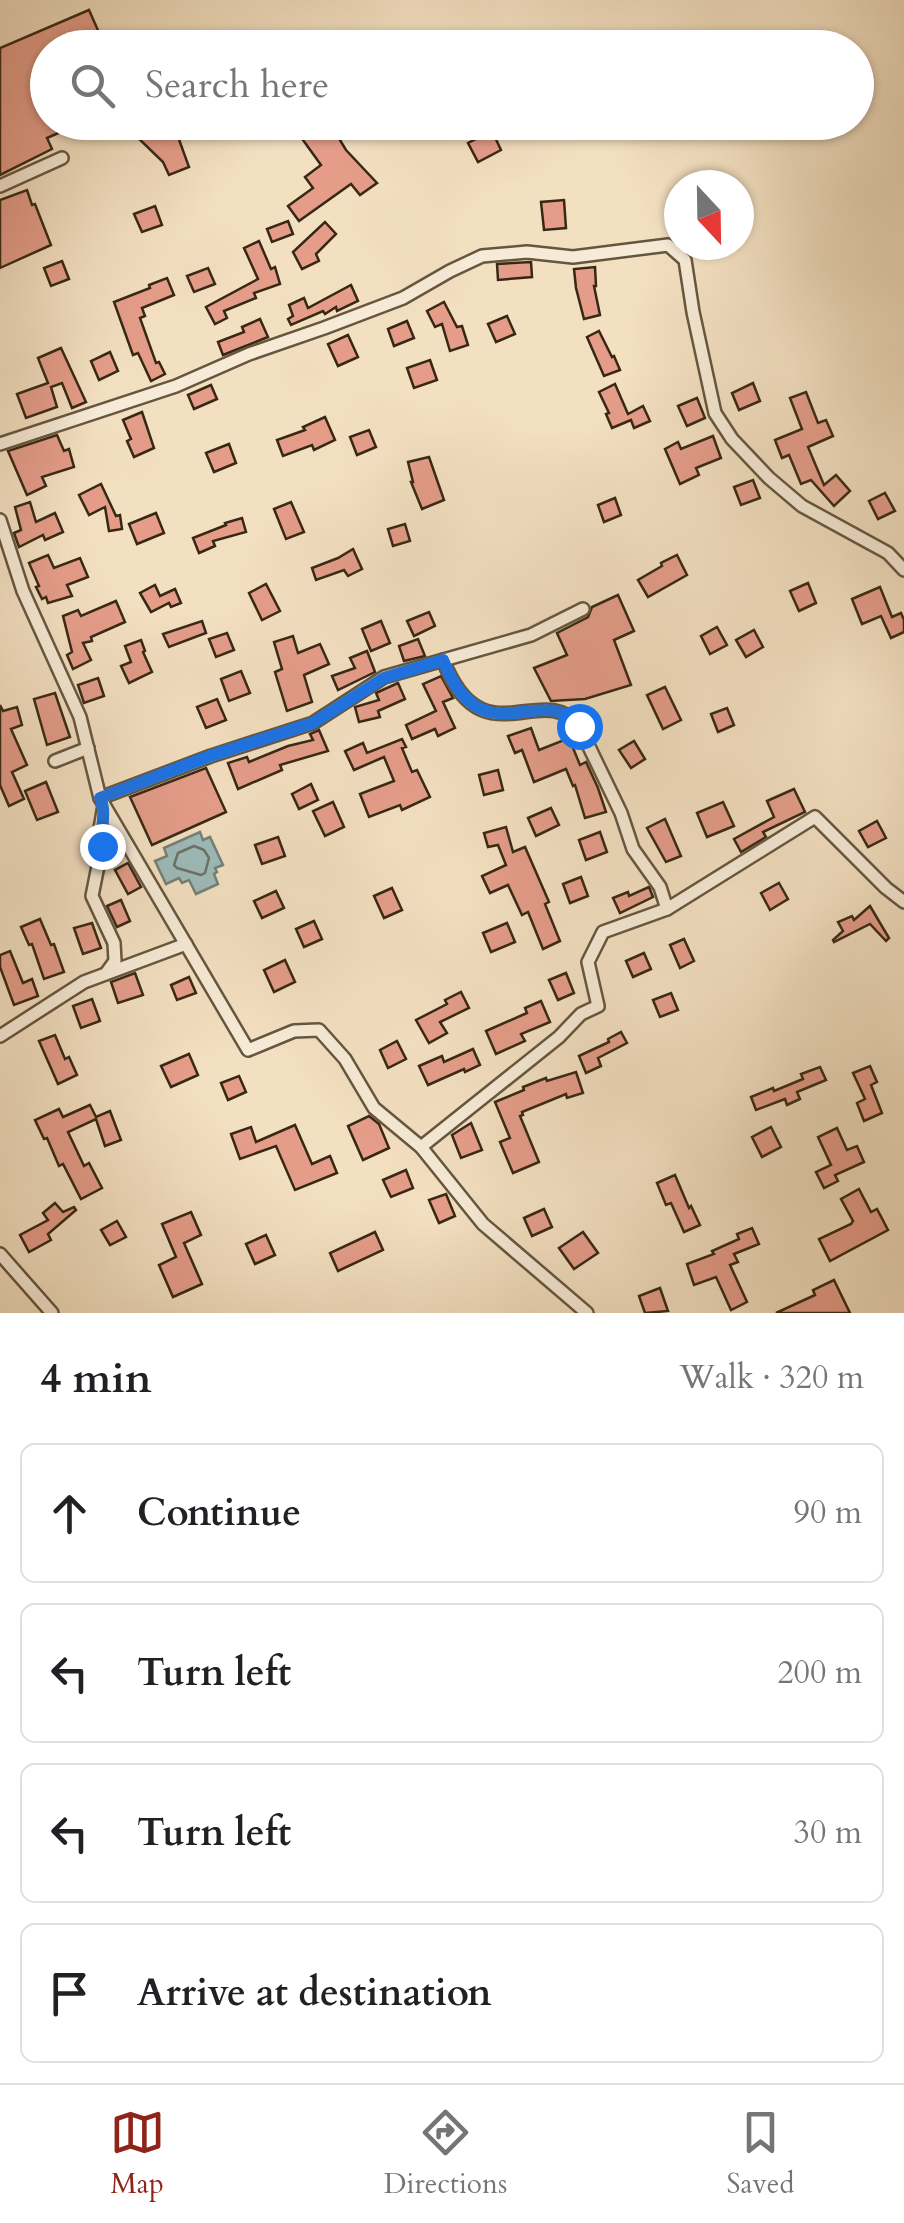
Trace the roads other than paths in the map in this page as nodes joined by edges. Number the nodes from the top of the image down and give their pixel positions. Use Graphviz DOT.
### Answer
graph roads {
  1 [pos="62,158"];
  2 [pos="0,186"];
  3 [pos="0,444"];
  4 [pos="0,520"];
  5 [pos="904,570"];
  6 [pos="583,609"];
  7 [pos="443,660"];
  8 [pos="88,748"];
  9 [pos="55,762"];
  10 [pos="102,802"];
  11 [pos="904,902"];
  12 [pos="668,909"];
  13 [pos="186,944"];
  14 [pos="106,974"];
  15 [pos="0,1036"];
  16 [pos="421,1147"];
  17 [pos="0,1254"];
  18 [pos="52,1313"];
  19 [pos="587,1313"];
  1 -- 2 [label="street"];
  3 -- 5 [label="street"];
  4 -- 8 [label="street"];
  6 -- 7 [label="street"];
  7 -- 10 [label="street"];
  7 -- 12 [label="street"];
  8 -- 9 [label="street"];
  8 -- 10 [label="street"];
  10 -- 13 [label="street"];
  10 -- 14 [label="street"];
  11 -- 12 [label="street"];
  12 -- 16 [label="street"];
  13 -- 14 [label="street"];
  13 -- 16 [label="street"];
  14 -- 15 [label="street"];
  16 -- 19 [label="street"];
  17 -- 18 [label="street"];
}
